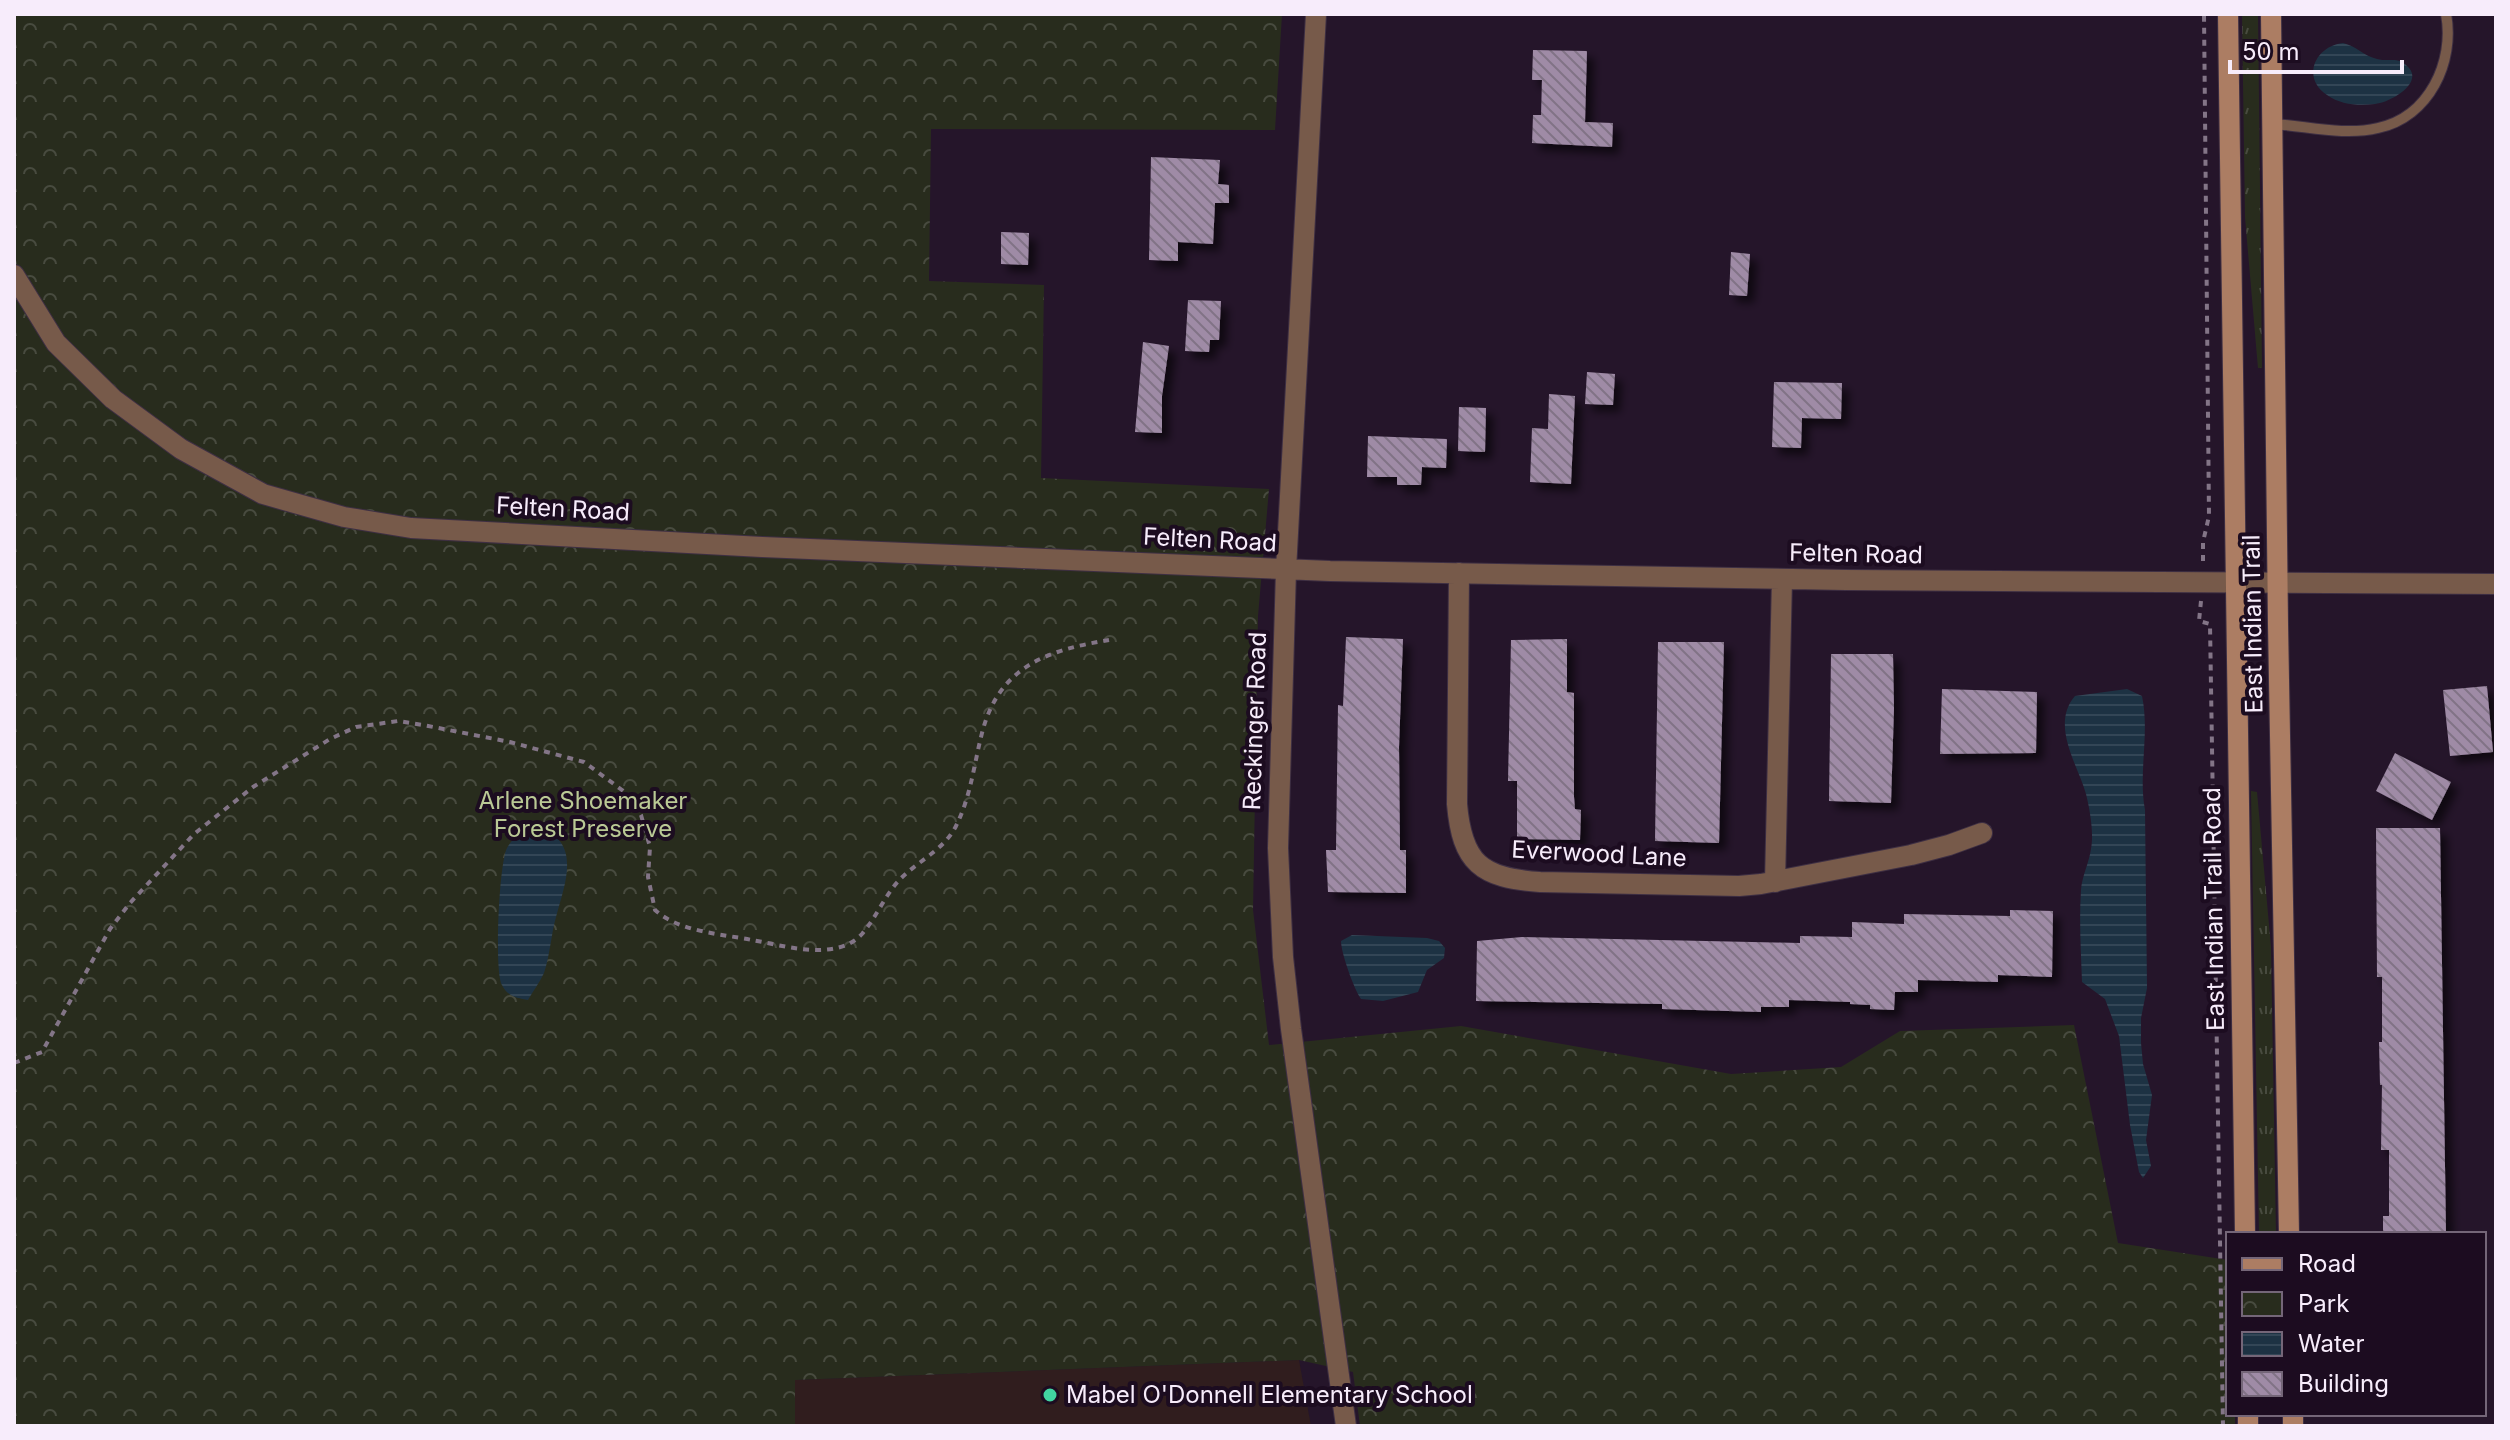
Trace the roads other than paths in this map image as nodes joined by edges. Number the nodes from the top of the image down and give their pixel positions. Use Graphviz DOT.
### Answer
graph roads {
  1 [pos="1316,14"];
  2 [pos="2228,14"];
  3 [pos="2271,14"];
  4 [pos="2446,14"];
  5 [pos="2273,124"];
  6 [pos="14,275"];
  7 [pos="1286,570"];
  8 [pos="1459,573"];
  9 [pos="1782,579"];
  10 [pos="2278,583"];
  11 [pos="2235,584"];
  12 [pos="2496,584"];
  13 [pos="1982,833"];
  14 [pos="1775,882"];
  15 [pos="2245,1232"];
  16 [pos="2289,1232"];
  17 [pos="1346,1426"];
  1 -- 7 [label="street, Reckinger Road"];
  2 -- 11 [label="main road, East Indian Trail"];
  3 -- 5 [label="main road, East Indian Trail"];
  4 -- 5 [label="lane"];
  5 -- 10 [label="main road, East Indian Trail"];
  6 -- 7 [label="street, Felten Road"];
  7 -- 8 [label="street, Felten Road"];
  7 -- 17 [label="street, Reckinger Road"];
  8 -- 9 [label="street, Felten Road"];
  8 -- 14 [label="street, Everwood Lane"];
  9 -- 11 [label="street, Felten Road"];
  9 -- 14 [label="street"];
  10 -- 11 [label="street, Felten Road"];
  10 -- 12 [label="street, Felten Road"];
  10 -- 16 [label="main road, East Indian Trail"];
  11 -- 15 [label="main road, East Indian Trail Road"];
  13 -- 14 [label="street, Everwood Lane"];
}
